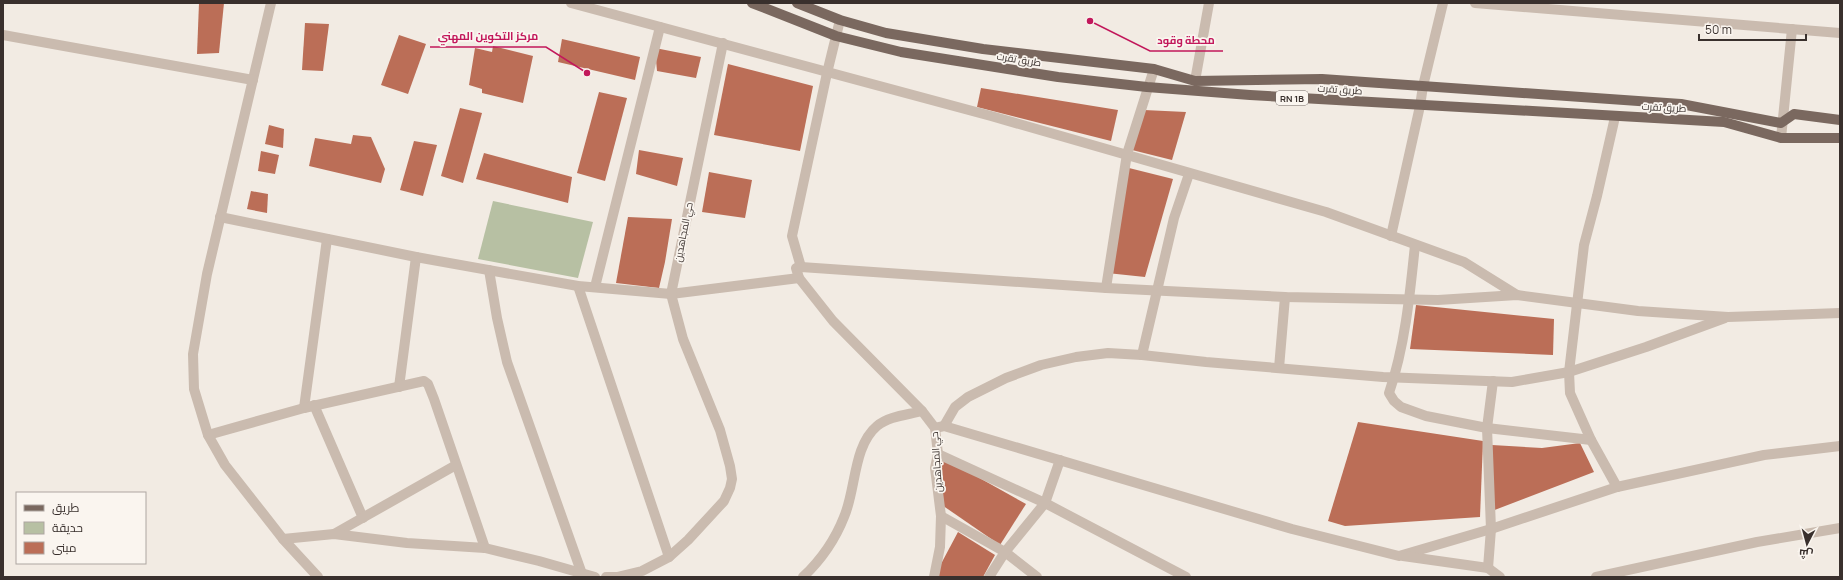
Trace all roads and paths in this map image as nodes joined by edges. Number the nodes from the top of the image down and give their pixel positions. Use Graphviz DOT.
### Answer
graph roads {
  1 [pos="271,3"];
  2 [pos="571,3"];
  3 [pos="752,3"];
  4 [pos="797,3"];
  5 [pos="1209,3"];
  6 [pos="1443,3"];
  7 [pos="1476,3"];
  8 [pos="840,20"];
  9 [pos="660,27"];
  10 [pos="1792,29"];
  11 [pos="1840,33"];
  12 [pos="3,35"];
  13 [pos="836,36"];
  14 [pos="722,43"];
  15 [pos="1154,69"];
  16 [pos="827,73"];
  17 [pos="253,80"];
  18 [pos="1195,81"];
  19 [pos="1423,86"];
  20 [pos="1147,87"];
  21 [pos="1420,106"];
  22 [pos="1615,117"];
  23 [pos="1840,120"];
  24 [pos="1781,123"];
  25 [pos="1781,138"];
  26 [pos="1840,138"];
  27 [pos="1127,154"];
  28 [pos="1189,174"];
  29 [pos="220,217"];
  30 [pos="1391,236"];
  31 [pos="327,239"];
  32 [pos="1415,244"];
  33 [pos="416,257"];
  34 [pos="801,267"];
  35 [pos="489,270"];
  36 [pos="799,278"];
  37 [pos="578,286"];
  38 [pos="595,287"];
  39 [pos="1106,288"];
  40 [pos="1158,290"];
  41 [pos="671,294"];
  42 [pos="1517,295"];
  43 [pos="1285,297"];
  44 [pos="1410,300"];
  45 [pos="1578,303"];
  46 [pos="1840,313"];
  47 [pos="1728,317"];
  48 [pos="1142,355"];
  49 [pos="1279,368"];
  50 [pos="1569,372"];
  51 [pos="1394,377"];
  52 [pos="1493,381"];
  53 [pos="399,387"];
  54 [pos="314,405"];
  55 [pos="304,408"];
  56 [pos="922,411"];
  57 [pos="940,427"];
  58 [pos="1487,428"];
  59 [pos="208,435"];
  60 [pos="1591,440"];
  61 [pos="1840,446"];
  62 [pos="938,454"];
  63 [pos="1060,460"];
  64 [pos="456,465"];
  65 [pos="1617,487"];
  66 [pos="1045,503"];
  67 [pos="941,516"];
  68 [pos="363,518"];
  69 [pos="1840,528"];
  70 [pos="1491,529"];
  71 [pos="334,534"];
  72 [pos="283,539"];
  73 [pos="485,548"];
  74 [pos="1005,552"];
  75 [pos="1399,556"];
  76 [pos="669,557"];
  77 [pos="1488,568"];
  78 [pos="582,574"];
  79 [pos="318,577"];
  80 [pos="595,577"];
  81 [pos="606,577"];
  82 [pos="803,577"];
  83 [pos="934,577"];
  84 [pos="990,577"];
  85 [pos="1037,577"];
  86 [pos="1186,577"];
  87 [pos="1500,577"];
  88 [pos="1596,577"];
  1 -- 17 [label="street"];
  2 -- 9 [label="street"];
  3 -- 13 [label="main road, طريق تقرت / RN 1B"];
  4 -- 8 [label="main road, طريق تقرت / RN 1B"];
  5 -- 18 [label="street"];
  6 -- 19 [label="street"];
  7 -- 10 [label="street"];
  8 -- 13 [label="street"];
  8 -- 15 [label="main road, طريق تقرت / RN 1B"];
  9 -- 14 [label="street"];
  9 -- 38 [label="street"];
  10 -- 11 [label="street"];
  10 -- 24 [label="street"];
  12 -- 17 [label="street"];
  13 -- 16 [label="street"];
  13 -- 20 [label="main road, طريق تقرت / RN 1B"];
  14 -- 16 [label="street"];
  14 -- 41 [label="street, حي المجاهدين"];
  15 -- 18 [label="main road, طريق تقرت / RN 1B"];
  15 -- 20 [label="street"];
  16 -- 27 [label="street"];
  16 -- 34 [label="street"];
  17 -- 29 [label="street"];
  18 -- 19 [label="main road, طريق تقرت / RN 1B"];
  19 -- 21 [label="street"];
  19 -- 24 [label="main road, طريق تقرت / RN 1B"];
  20 -- 21 [label="main road, طريق تقرت / RN 1B"];
  20 -- 27 [label="street"];
  21 -- 22 [label="main road, طريق تقرت / RN 1B"];
  21 -- 30 [label="street"];
  22 -- 25 [label="main road, طريق تقرت / RN 1B"];
  22 -- 45 [label="street"];
  23 -- 24 [label="main road"];
  24 -- 25 [label="street"];
  25 -- 26 [label="main road, طريق تقرت / RN 1B"];
  27 -- 28 [label="street"];
  27 -- 39 [label="street"];
  28 -- 30 [label="street"];
  28 -- 40 [label="street"];
  29 -- 31 [label="street"];
  29 -- 59 [label="street"];
  30 -- 32 [label="street"];
  31 -- 33 [label="street"];
  31 -- 55 [label="street"];
  32 -- 42 [label="street"];
  32 -- 44 [label="street"];
  33 -- 35 [label="street"];
  33 -- 53 [label="street"];
  34 -- 36 [label="street"];
  34 -- 39 [label="street"];
  35 -- 37 [label="street"];
  35 -- 78 [label="street"];
  36 -- 41 [label="street"];
  36 -- 56 [label="street, حي المجاهدين"];
  37 -- 38 [label="street"];
  37 -- 76 [label="street"];
  38 -- 41 [label="street"];
  39 -- 40 [label="street"];
  40 -- 43 [label="street"];
  40 -- 48 [label="street"];
  41 -- 76 [label="street"];
  42 -- 44 [label="street"];
  42 -- 45 [label="street"];
  43 -- 44 [label="street"];
  43 -- 49 [label="street"];
  44 -- 51 [label="street"];
  45 -- 47 [label="street"];
  45 -- 50 [label="street"];
  46 -- 47 [label="street"];
  47 -- 50 [label="street"];
  48 -- 49 [label="street"];
  48 -- 57 [label="street"];
  49 -- 51 [label="street"];
  50 -- 52 [label="street"];
  50 -- 60 [label="street"];
  51 -- 52 [label="street"];
  51 -- 58 [label="street"];
  52 -- 58 [label="street"];
  53 -- 54 [label="street"];
  53 -- 64 [label="street"];
  54 -- 55 [label="street"];
  54 -- 68 [label="street"];
  55 -- 59 [label="street"];
  56 -- 57 [label="street, حي المجاهدين"];
  56 -- 82 [label="street"];
  57 -- 62 [label="street, حي المجاهدين"];
  57 -- 63 [label="street"];
  58 -- 60 [label="street"];
  58 -- 70 [label="street"];
  59 -- 72 [label="street"];
  60 -- 65 [label="street"];
  61 -- 65 [label="street"];
  62 -- 66 [label="street"];
  62 -- 67 [label="street, حي المجاهدين"];
  63 -- 66 [label="street"];
  63 -- 75 [label="street"];
  64 -- 68 [label="street"];
  64 -- 73 [label="street"];
  65 -- 70 [label="street"];
  66 -- 74 [label="street"];
  66 -- 86 [label="street"];
  67 -- 74 [label="street"];
  67 -- 83 [label="street, حي المجاهدين"];
  68 -- 71 [label="street"];
  69 -- 88 [label="street"];
  70 -- 75 [label="street"];
  70 -- 77 [label="street"];
  71 -- 72 [label="street"];
  71 -- 73 [label="street"];
  72 -- 79 [label="street"];
  73 -- 78 [label="street"];
  74 -- 84 [label="street"];
  74 -- 85 [label="street"];
  75 -- 77 [label="street"];
  76 -- 81 [label="street"];
  77 -- 87 [label="street"];
  78 -- 80 [label="street"];
}
